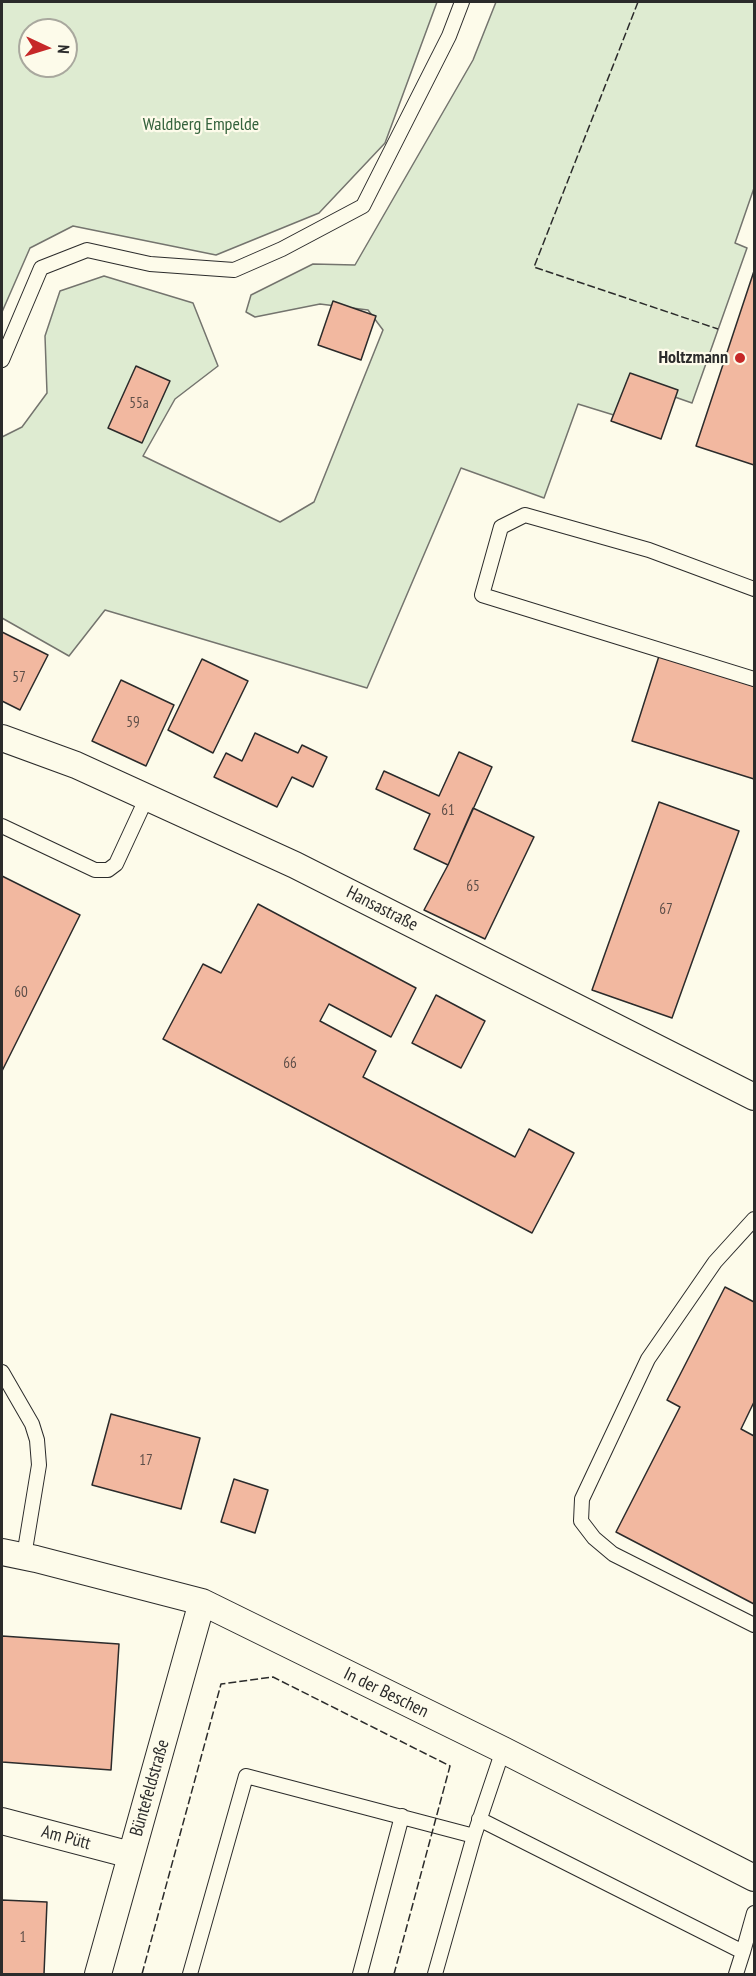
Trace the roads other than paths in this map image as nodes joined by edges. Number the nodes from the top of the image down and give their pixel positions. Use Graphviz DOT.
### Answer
graph roads {
  1 [pos="462,2"];
  2 [pos="2,360"];
  3 [pos="754,589"];
  4 [pos="754,679"];
  5 [pos="2,738"];
  6 [pos="147,797"];
  7 [pos="2,826"];
  8 [pos="754,1097"];
  9 [pos="754,1219"];
  10 [pos="2,1372"];
  11 [pos="13,1554"];
  12 [pos="202,1602"];
  13 [pos="754,1625"];
  14 [pos="503,1750"];
  15 [pos="402,1816"];
  16 [pos="479,1819"];
  17 [pos="2,1821"];
  18 [pos="474,1836"];
  19 [pos="132,1855"];
  20 [pos="754,1878"];
  21 [pos="754,1914"];
  22 [pos="742,1952"];
  23 [pos="98,1974"];
  24 [pos="190,1974"];
  25 [pos="360,1974"];
  26 [pos="435,1974"];
  27 [pos="736,1974"];
  1 -- 2 [label="lane"];
  3 -- 4 [label="lane"];
  5 -- 6 [label="street, Hansastraße"];
  6 -- 7 [label="lane"];
  6 -- 8 [label="street, Hansastraße"];
  9 -- 13 [label="lane"];
  10 -- 11 [label="lane"];
  11 -- 12 [label="street, In der Beschen"];
  12 -- 14 [label="street, In der Beschen"];
  12 -- 19 [label="street, Büntefeldstraße"];
  14 -- 16 [label="lane"];
  14 -- 20 [label="street, In der Beschen"];
  15 -- 18 [label="lane"];
  15 -- 24 [label="lane"];
  15 -- 25 [label="lane"];
  16 -- 18 [label="lane"];
  16 -- 22 [label="lane"];
  17 -- 19 [label="street, Am Pütt"];
  18 -- 26 [label="lane"];
  19 -- 23 [label="street, Büntefeldstraße"];
  21 -- 22 [label="lane"];
  22 -- 27 [label="lane"];
}
